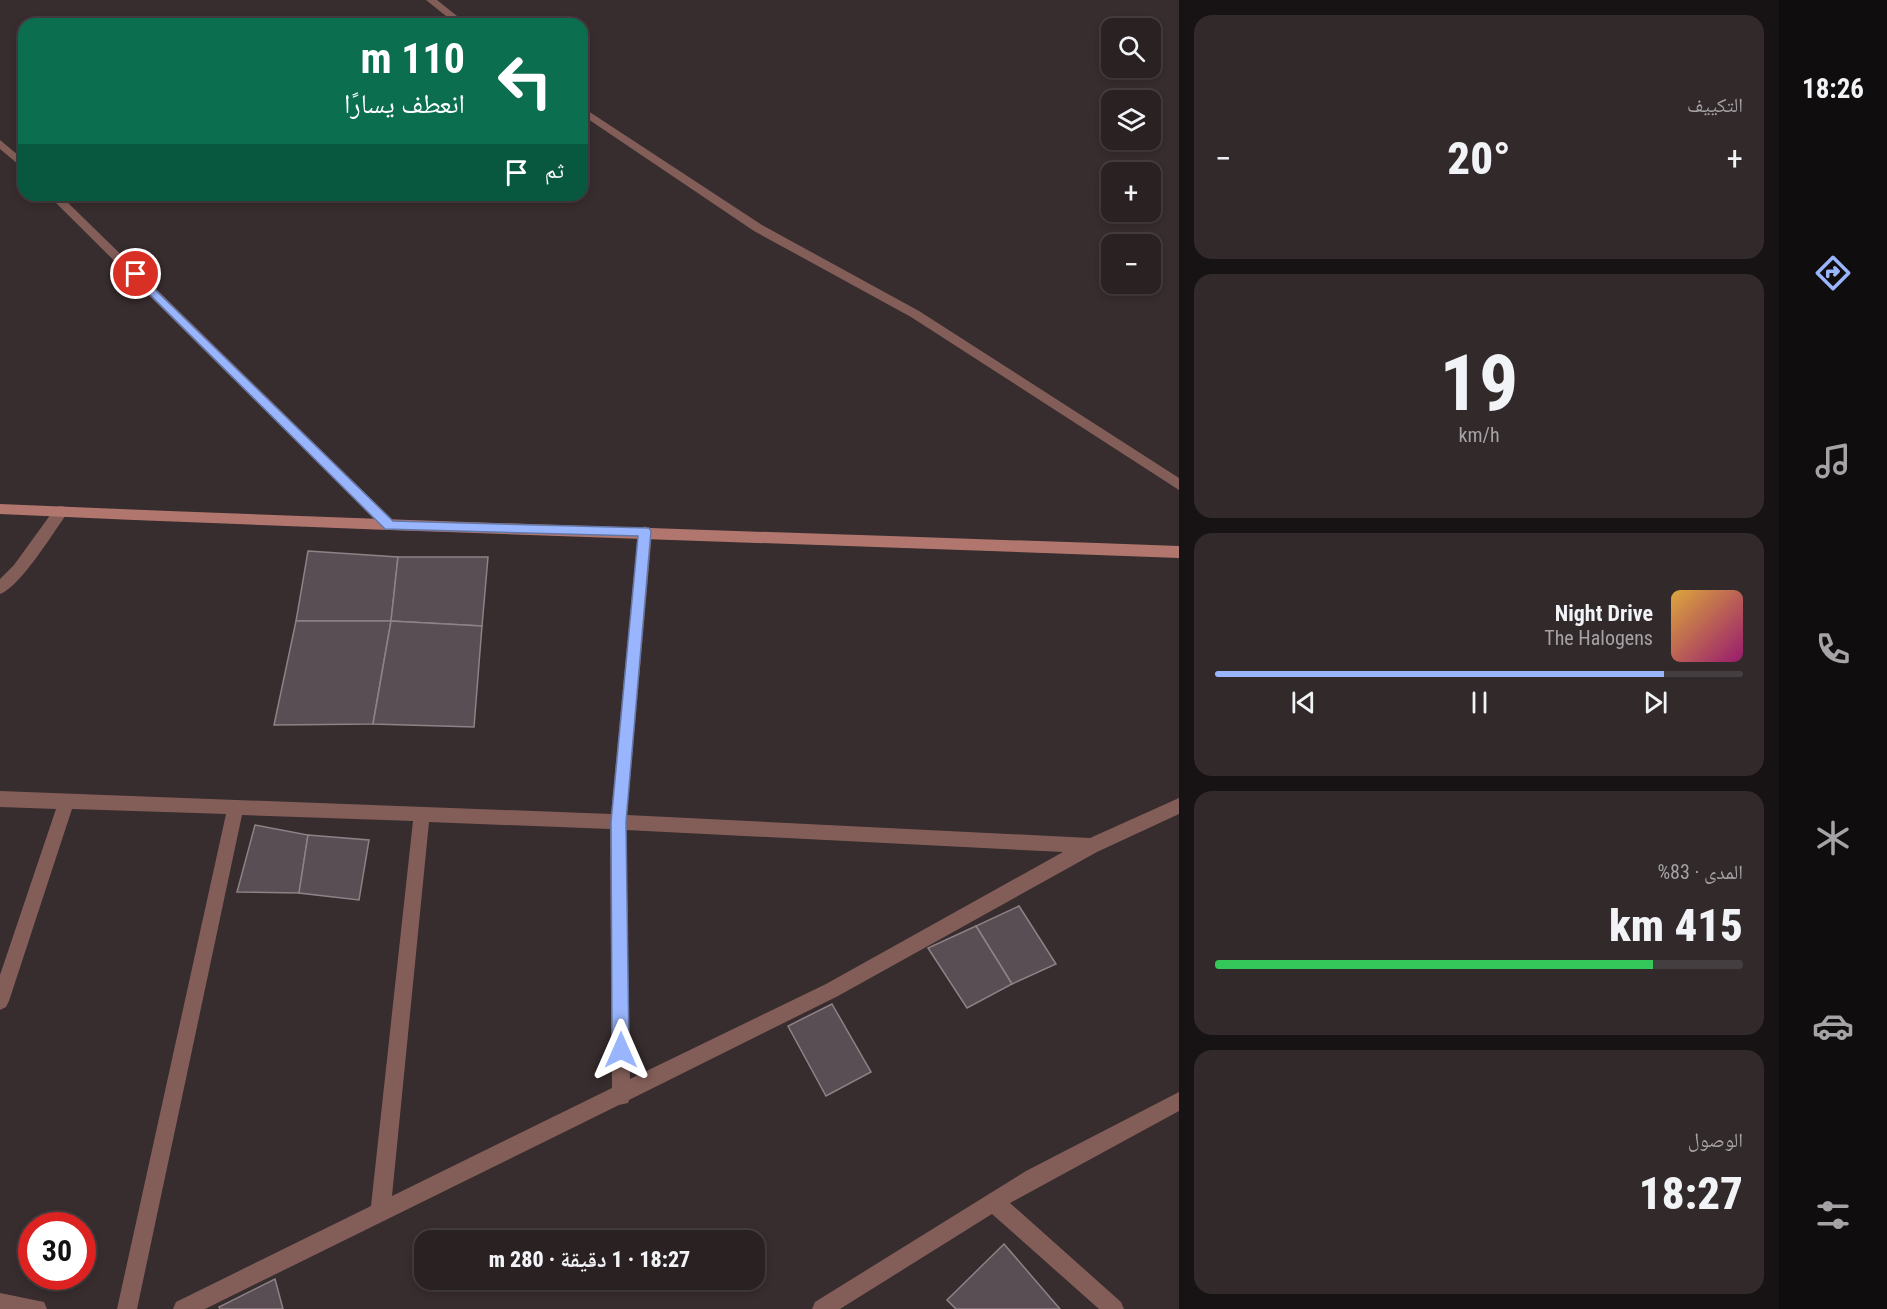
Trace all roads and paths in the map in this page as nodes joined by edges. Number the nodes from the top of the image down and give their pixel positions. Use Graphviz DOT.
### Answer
graph roads {
  1 [pos="431,0"];
  2 [pos="454,18"];
  3 [pos="588,114"];
  4 [pos="0,143"];
  5 [pos="18,160"];
  6 [pos="60,201"];
  7 [pos="1179,485"];
  8 [pos="0,509"];
  9 [pos="61,511"];
  10 [pos="390,526"];
  11 [pos="645,531"];
  12 [pos="1179,552"];
  13 [pos="0,588"];
  14 [pos="0,799"];
  15 [pos="67,801"];
  16 [pos="1179,806"];
  17 [pos="236,807"];
  18 [pos="422,813"];
  19 [pos="618,822"];
  20 [pos="1091,846"];
  21 [pos="0,1001"];
  22 [pos="621,1096"];
  23 [pos="1179,1101"];
  24 [pos="994,1202"];
  25 [pos="380,1214"];
  26 [pos="0,1303"];
  27 [pos="37,1309"];
  28 [pos="127,1309"];
  29 [pos="183,1309"];
  30 [pos="822,1309"];
  31 [pos="1114,1309"];
  1 -- 2 [label="street"];
  3 -- 7 [label="street"];
  4 -- 5 [label="street"];
  6 -- 10 [label="street"];
  8 -- 9 [label="main road"];
  9 -- 10 [label="main road"];
  9 -- 13 [label="street"];
  10 -- 11 [label="main road"];
  11 -- 12 [label="main road"];
  11 -- 19 [label="street"];
  14 -- 15 [label="street"];
  15 -- 17 [label="street"];
  15 -- 21 [label="street"];
  16 -- 20 [label="street"];
  17 -- 18 [label="street"];
  17 -- 28 [label="street"];
  18 -- 19 [label="street"];
  18 -- 25 [label="street"];
  19 -- 20 [label="street"];
  19 -- 22 [label="street"];
  20 -- 22 [label="street"];
  22 -- 25 [label="street"];
  23 -- 24 [label="street"];
  24 -- 30 [label="street"];
  24 -- 31 [label="street"];
  25 -- 29 [label="street"];
  26 -- 27 [label="street"];
}
